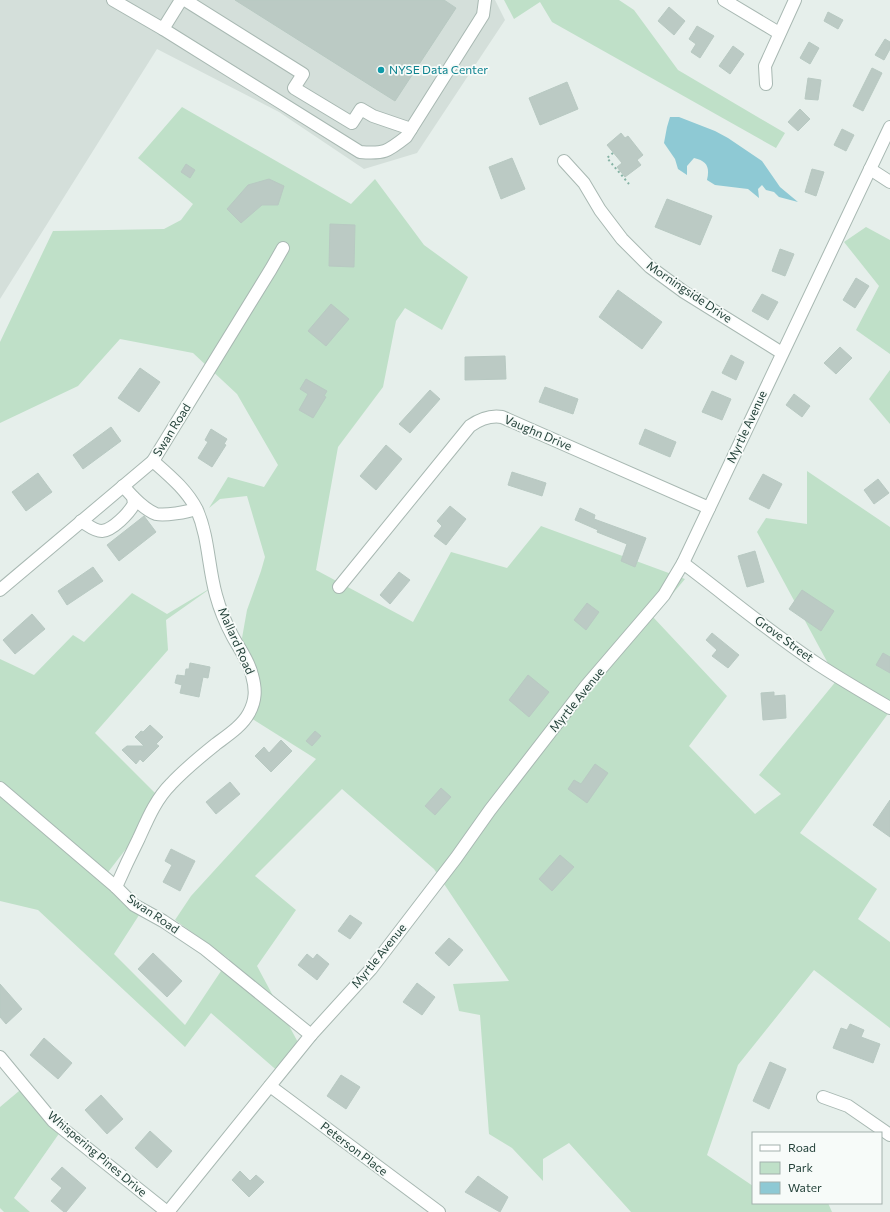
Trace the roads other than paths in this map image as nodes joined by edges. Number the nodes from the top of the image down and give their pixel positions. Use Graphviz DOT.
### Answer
graph roads {
  1 [pos="113,0"];
  2 [pos="181,0"];
  3 [pos="185,0"];
  4 [pos="485,0"];
  5 [pos="724,0"];
  6 [pos="795,0"];
  7 [pos="163,29"];
  8 [pos="779,33"];
  9 [pos="766,84"];
  10 [pos="890,127"];
  11 [pos="411,129"];
  12 [pos="564,160"];
  13 [pos="870,169"];
  14 [pos="890,182"];
  15 [pos="283,248"];
  16 [pos="782,353"];
  17 [pos="153,461"];
  18 [pos="123,486"];
  19 [pos="133,497"];
  20 [pos="709,508"];
  21 [pos="196,510"];
  22 [pos="82,521"];
  23 [pos="683,563"];
  24 [pos="340,587"];
  25 [pos="0,590"];
  26 [pos="890,708"];
  27 [pos="0,788"];
  28 [pos="116,887"];
  29 [pos="310,1035"];
  30 [pos="0,1056"];
  31 [pos="270,1086"];
  32 [pos="823,1097"];
  33 [pos="890,1135"];
  34 [pos="167,1212"];
  35 [pos="439,1212"];
  1 -- 7 [label="street"];
  2 -- 7 [label="street"];
  3 -- 11 [label="street"];
  4 -- 11 [label="street"];
  5 -- 8 [label="street"];
  6 -- 8 [label="street"];
  7 -- 11 [label="street"];
  8 -- 9 [label="street"];
  10 -- 13 [label="street, Myrtle Avenue"];
  12 -- 16 [label="street, Morningside Drive"];
  13 -- 14 [label="street"];
  13 -- 16 [label="street, Myrtle Avenue"];
  15 -- 17 [label="street, Swan Road"];
  16 -- 20 [label="street, Myrtle Avenue"];
  17 -- 18 [label="street, Swan Road"];
  17 -- 21 [label="street, Mallard Road"];
  18 -- 19 [label="street"];
  18 -- 22 [label="street, Swan Road"];
  19 -- 21 [label="street"];
  19 -- 22 [label="street"];
  20 -- 23 [label="street, Myrtle Avenue"];
  20 -- 24 [label="street, Vaughn Drive"];
  21 -- 28 [label="street, Mallard Road"];
  22 -- 25 [label="street, Swan Road"];
  23 -- 26 [label="street, Grove Street"];
  23 -- 29 [label="street, Myrtle Avenue"];
  27 -- 28 [label="street, Swan Road"];
  28 -- 29 [label="street, Swan Road"];
  29 -- 31 [label="street, Myrtle Avenue"];
  30 -- 34 [label="street, Whispering Pines Drive"];
  31 -- 34 [label="street, Myrtle Avenue"];
  31 -- 35 [label="street, Peterson Place"];
  32 -- 33 [label="street"];
}
